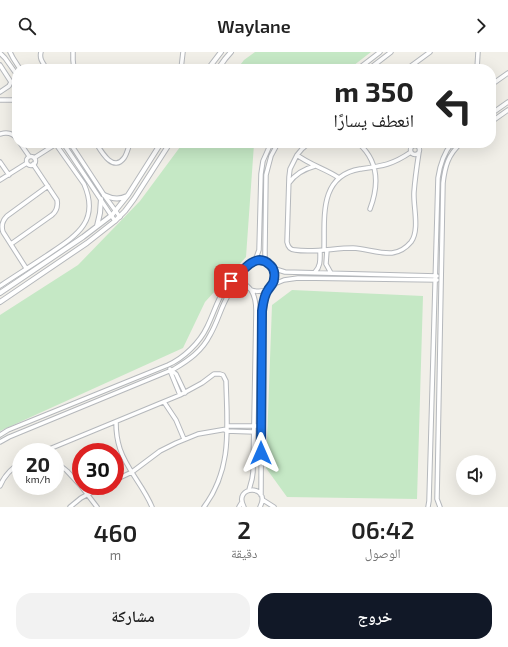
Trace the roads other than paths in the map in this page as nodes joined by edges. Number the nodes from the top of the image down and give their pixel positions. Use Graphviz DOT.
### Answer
graph roads {
  1 [pos="10,52"];
  2 [pos="41,52"];
  3 [pos="73,52"];
  4 [pos="183,52"];
  5 [pos="221,52"];
  6 [pos="231,52"];
  7 [pos="380,52"];
  8 [pos="391,52"];
  9 [pos="430,52"];
  10 [pos="478,52"];
  11 [pos="0,53"];
  12 [pos="17,64"];
  13 [pos="44,64"];
  14 [pos="73,64"];
  15 [pos="182,64"];
  16 [pos="212,64"];
  17 [pos="222,64"];
  18 [pos="364,64"];
  19 [pos="375,64"];
  20 [pos="414,64"];
  21 [pos="478,64"];
  22 [pos="0,65"];
  23 [pos="12,68"];
  24 [pos="508,73"];
  25 [pos="496,81"];
  26 [pos="0,92"];
  27 [pos="0,100"];
  28 [pos="12,100"];
  29 [pos="508,102"];
  30 [pos="496,110"];
  31 [pos="508,110"];
  32 [pos="496,118"];
  33 [pos="0,134"];
  34 [pos="12,134"];
  35 [pos="23,148"];
  36 [pos="48,148"];
  37 [pos="59,148"];
  38 [pos="67,148"];
  39 [pos="73,148"];
  40 [pos="99,148"];
  41 [pos="128,148"];
  42 [pos="158,148"];
  43 [pos="167,148"];
  44 [pos="269,148"];
  45 [pos="275,148"];
  46 [pos="303,148"];
  47 [pos="364,148"];
  48 [pos="411,148"];
  49 [pos="420,148"];
  50 [pos="448,148"];
  51 [pos="450,148"];
  52 [pos="457,148"];
  53 [pos="454,151"];
  54 [pos="412,152"];
  55 [pos="419,152"];
  56 [pos="29,156"];
  57 [pos="296,156"];
  58 [pos="34,158"];
  59 [pos="0,162"];
  60 [pos="27,163"];
  61 [pos="34,164"];
  62 [pos="315,166"];
  63 [pos="375,168"];
  64 [pos="8,175"];
  65 [pos="340,178"];
  66 [pos="0,180"];
  67 [pos="288,184"];
  68 [pos="48,186"];
  69 [pos="128,195"];
  70 [pos="102,197"];
  71 [pos="370,210"];
  72 [pos="116,211"];
  73 [pos="112,215"];
  74 [pos="120,217"];
  75 [pos="115,221"];
  76 [pos="97,226"];
  77 [pos="10,244"];
  78 [pos="323,250"];
  79 [pos="254,261"];
  80 [pos="266,262"];
  81 [pos="26,268"];
  82 [pos="245,268"];
  83 [pos="272,268"];
  84 [pos="315,272"];
  85 [pos="331,273"];
  86 [pos="436,276"];
  87 [pos="442,276"];
  88 [pos="243,280"];
  89 [pos="436,280"];
  90 [pos="442,281"];
  91 [pos="0,286"];
  92 [pos="272,286"];
  93 [pos="251,290"];
  94 [pos="267,290"];
  95 [pos="0,294"];
  96 [pos="2,301"];
  97 [pos="168,365"];
  98 [pos="171,370"];
  99 [pos="185,393"];
  100 [pos="180,395"];
  101 [pos="164,402"];
  102 [pos="116,422"];
  103 [pos="254,426"];
  104 [pos="261,426"];
  105 [pos="227,429"];
  106 [pos="254,432"];
  107 [pos="0,435"];
  108 [pos="184,439"];
  109 [pos="0,442"];
  110 [pos="64,443"];
  111 [pos="64,468"];
  112 [pos="12,469"];
  113 [pos="132,472"];
  114 [pos="72,476"];
  115 [pos="124,476"];
  116 [pos="0,486"];
  117 [pos="249,490"];
  118 [pos="87,495"];
  119 [pos="89,495"];
  120 [pos="261,495"];
  121 [pos="263,500"];
  122 [pos="242,502"];
  123 [pos="70,507"];
  124 [pos="97,507"];
  125 [pos="152,507"];
  126 [pos="204,507"];
  127 [pos="239,507"];
  128 [pos="244,507"];
  129 [pos="260,507"];
  130 [pos="270,507"];
  131 [pos="274,507"];
  132 [pos="279,507"];
  133 [pos="428,507"];
  134 [pos="440,507"];
  1 -- 12 [label="street"];
  2 -- 13 [label="street"];
  3 -- 14 [label="street"];
  4 -- 15 [label="street"];
  5 -- 16 [label="street"];
  6 -- 17 [label="street"];
  7 -- 18 [label="street"];
  8 -- 19 [label="street"];
  9 -- 20 [label="street"];
  10 -- 21 [label="street"];
  11 -- 23 [label="street"];
  22 -- 26 [label="street"];
  24 -- 25 [label="street"];
  27 -- 28 [label="street"];
  29 -- 30 [label="street"];
  31 -- 32 [label="street"];
  33 -- 34 [label="street"];
  35 -- 56 [label="street"];
  36 -- 58 [label="street"];
  37 -- 81 [label="street"];
  38 -- 70 [label="street"];
  39 -- 70 [label="street"];
  40 -- 41 [label="street"];
  42 -- 69 [label="street"];
  43 -- 74 [label="street"];
  44 -- 79 [label="street"];
  45 -- 80 [label="street"];
  46 -- 57 [label="street"];
  47 -- 63 [label="street"];
  48 -- 54 [label="street"];
  49 -- 55 [label="street"];
  50 -- 86 [label="street"];
  51 -- 53 [label="street"];
  52 -- 53 [label="street"];
  53 -- 87 [label="street"];
  54 -- 55 [label="street"];
  54 -- 63 [label="street"];
  55 -- 78 [label="street"];
  56 -- 58 [label="street"];
  56 -- 60 [label="street"];
  57 -- 62 [label="street"];
  57 -- 67 [label="street"];
  58 -- 61 [label="street"];
  59 -- 64 [label="street"];
  60 -- 61 [label="street"];
  60 -- 64 [label="street"];
  61 -- 68 [label="street"];
  62 -- 65 [label="street"];
  62 -- 67 [label="street"];
  63 -- 65 [label="street"];
  63 -- 71 [label="street"];
  64 -- 66 [label="street"];
  65 -- 78 [label="street"];
  67 -- 78 [label="street"];
  68 -- 77 [label="street"];
  68 -- 77 [label="street"];
  69 -- 70 [label="street"];
  69 -- 72 [label="street"];
  70 -- 72 [label="street"];
  70 -- 73 [label="street"];
  70 -- 76 [label="street"];
  72 -- 73 [label="street"];
  72 -- 74 [label="street"];
  73 -- 75 [label="street"];
  73 -- 76 [label="street"];
  74 -- 75 [label="street"];
  75 -- 96 [label="street"];
  76 -- 95 [label="street"];
  77 -- 81 [label="street"];
  78 -- 84 [label="street"];
  78 -- 85 [label="street"];
  79 -- 80 [label="street"];
  79 -- 82 [label="street"];
  80 -- 83 [label="street"];
  81 -- 91 [label="street"];
  82 -- 88 [label="street"];
  82 -- 97 [label="street"];
  83 -- 84 [label="street"];
  83 -- 92 [label="street"];
  84 -- 85 [label="street"];
  85 -- 86 [label="street"];
  86 -- 87 [label="street"];
  86 -- 89 [label="street"];
  87 -- 90 [label="street"];
  88 -- 93 [label="street"];
  88 -- 98 [label="street"];
  89 -- 90 [label="street"];
  89 -- 92 [label="street"];
  89 -- 133 [label="street"];
  90 -- 134 [label="street"];
  92 -- 94 [label="street"];
  93 -- 94 [label="street"];
  93 -- 103 [label="street"];
  94 -- 104 [label="street"];
  95 -- 96 [label="street"];
  97 -- 98 [label="street"];
  97 -- 107 [label="street"];
  98 -- 99 [label="street"];
  98 -- 100 [label="street"];
  98 -- 109 [label="street"];
  99 -- 100 [label="street"];
  99 -- 105 [label="street"];
  100 -- 101 [label="street"];
  101 -- 102 [label="street"];
  101 -- 108 [label="street"];
  102 -- 110 [label="street"];
  102 -- 113 [label="street"];
  103 -- 104 [label="street"];
  103 -- 105 [label="street"];
  103 -- 106 [label="street"];
  104 -- 120 [label="street"];
  105 -- 106 [label="street"];
  105 -- 108 [label="street"];
  105 -- 126 [label="street"];
  106 -- 117 [label="street"];
  108 -- 113 [label="street"];
  111 -- 114 [label="street"];
  112 -- 116 [label="street"];
  113 -- 115 [label="street"];
  113 -- 125 [label="street"];
  117 -- 120 [label="street"];
  117 -- 122 [label="street"];
  118 -- 123 [label="street"];
  119 -- 124 [label="street"];
  120 -- 121 [label="street"];
  121 -- 129 [label="street"];
  121 -- 131 [label="street"];
  122 -- 127 [label="street"];
  122 -- 128 [label="street"];
  130 -- 131 [label="street"];
  131 -- 132 [label="street"];
}
